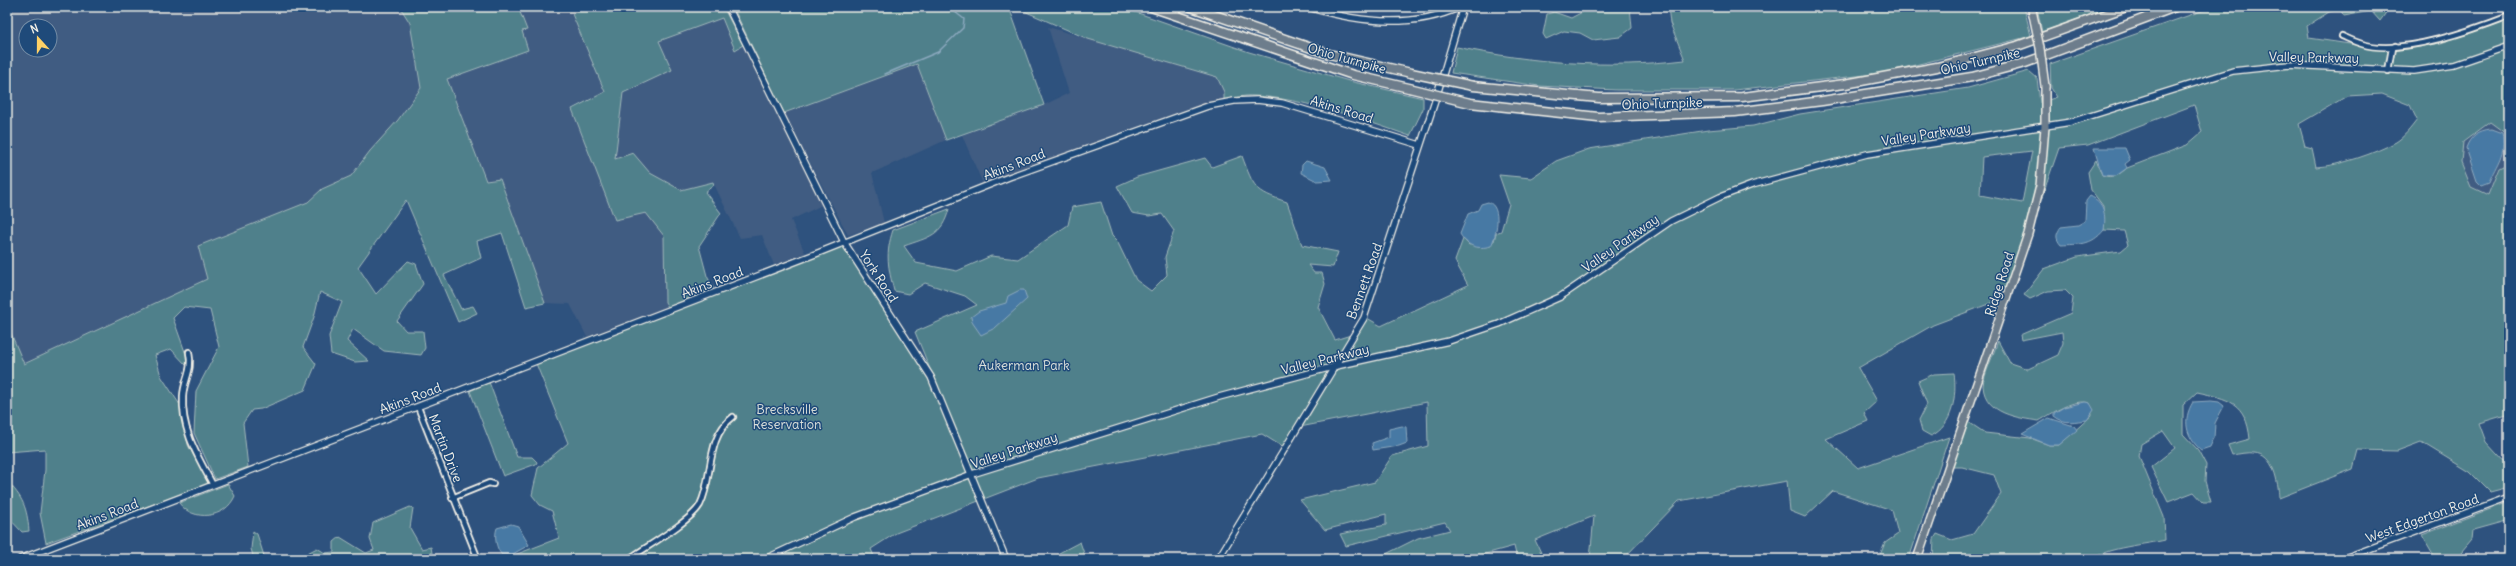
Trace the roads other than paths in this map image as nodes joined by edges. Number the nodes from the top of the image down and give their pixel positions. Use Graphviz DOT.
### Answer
graph roads {
  1 [pos="728,7"];
  2 [pos="1151,7"];
  3 [pos="1191,7"];
  4 [pos="1308,7"];
  5 [pos="1460,7"];
  6 [pos="1463,7"];
  7 [pos="2126,7"];
  8 [pos="2175,7"];
  9 [pos="2032,8"];
  10 [pos="2509,16"];
  11 [pos="2342,36"];
  12 [pos="2395,46"];
  13 [pos="2509,46"];
  14 [pos="2388,70"];
  15 [pos="2045,126"];
  16 [pos="1420,145"];
  17 [pos="844,242"];
  18 [pos="189,352"];
  19 [pos="1336,366"];
  20 [pos="418,407"];
  21 [pos="733,418"];
  22 [pos="972,474"];
  23 [pos="493,484"];
  24 [pos="213,485"];
  25 [pos="2509,497"];
  26 [pos="452,498"];
  27 [pos="20,559"];
  28 [pos="478,559"];
  29 [pos="629,559"];
  30 [pos="765,559"];
  31 [pos="1006,559"];
  32 [pos="1218,559"];
  33 [pos="1917,559"];
  34 [pos="2342,559"];
  1 -- 17 [label="street, York Road"];
  2 -- 8 [label="highway, Ohio Turnpike, bridge"];
  3 -- 7 [label="highway, Ohio Turnpike, bridge"];
  4 -- 5 [label="street"];
  6 -- 16 [label="street, Bennett Road"];
  9 -- 15 [label="main road, Ridge Road, bridge"];
  10 -- 12 [label="street, Valley Parkway"];
  11 -- 12 [label="street, Valley Parkway"];
  12 -- 14 [label="street"];
  13 -- 14 [label="street, Valley Parkway"];
  14 -- 15 [label="street, Valley Parkway"];
  15 -- 19 [label="street, Valley Parkway"];
  15 -- 33 [label="main road, Ridge Road"];
  16 -- 17 [label="street, Akins Road"];
  16 -- 19 [label="street, Bennett Road"];
  17 -- 20 [label="street, Akins Road"];
  17 -- 22 [label="street, York Road"];
  18 -- 24 [label="street"];
  19 -- 22 [label="street, Valley Parkway"];
  19 -- 32 [label="street, Bennett Road"];
  20 -- 24 [label="street, Akins Road"];
  20 -- 26 [label="street, Martin Drive"];
  21 -- 29 [label="street"];
  22 -- 30 [label="street, Valley Parkway"];
  22 -- 31 [label="street, York Road"];
  23 -- 26 [label="street, Martin Drive"];
  24 -- 27 [label="street, Akins Road"];
  25 -- 34 [label="street, West Edgerton Road"];
  26 -- 28 [label="street, Martin Drive"];
}
